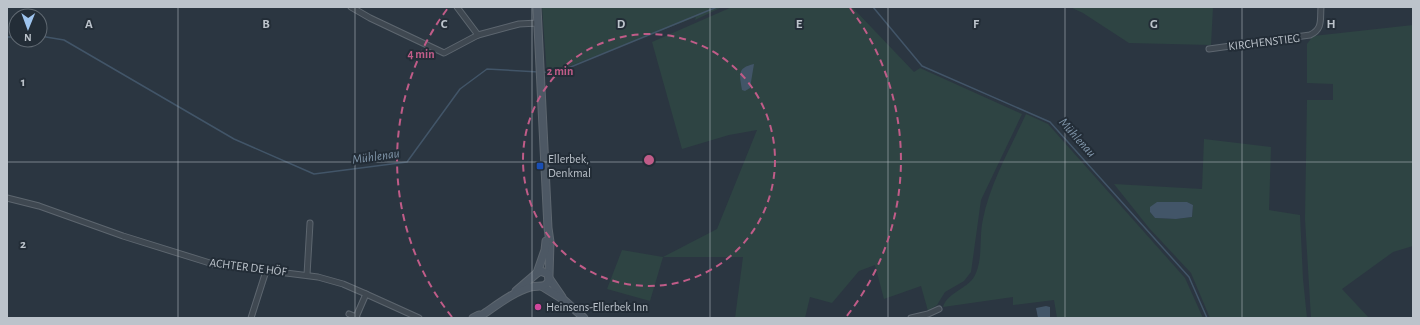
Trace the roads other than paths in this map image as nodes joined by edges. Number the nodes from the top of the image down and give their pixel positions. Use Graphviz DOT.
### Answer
graph roads {
  1 [pos="351,7"];
  2 [pos="457,7"];
  3 [pos="538,7"];
  4 [pos="1321,7"];
  5 [pos="538,23"];
  6 [pos="478,35"];
  7 [pos="1210,49"];
  8 [pos="7,198"];
  9 [pos="310,223"];
  10 [pos="548,228"];
  11 [pos="266,272"];
  12 [pos="307,275"];
  13 [pos="536,275"];
  14 [pos="549,277"];
  15 [pos="541,287"];
  16 [pos="366,294"];
  17 [pos="564,300"];
  18 [pos="503,301"];
  19 [pos="938,309"];
  20 [pos="349,314"];
  21 [pos="484,316"];
  22 [pos="251,318"];
  23 [pos="356,318"];
  24 [pos="419,318"];
  25 [pos="473,318"];
  26 [pos="584,318"];
  27 [pos="911,318"];
  1 -- 6 [label="street"];
  2 -- 6 [label="street"];
  3 -- 5 [label="main road"];
  4 -- 7 [label="street, KIRCHENSTIEG"];
  5 -- 6 [label="street"];
  5 -- 10 [label="main road"];
  8 -- 11 [label="street, ACHTER DE HÖF"];
  9 -- 12 [label="street"];
  10 -- 13 [label="main road"];
  10 -- 14 [label="main road"];
  11 -- 12 [label="street, ACHTER DE HÖF"];
  11 -- 22 [label="street"];
  12 -- 16 [label="street, ACHTER DE HÖF"];
  13 -- 14 [label="main road"];
  13 -- 15 [label="main road"];
  13 -- 18 [label="main road"];
  14 -- 15 [label="main road"];
  14 -- 17 [label="main road"];
  15 -- 17 [label="main road"];
  15 -- 18 [label="main road"];
  16 -- 23 [label="street"];
  16 -- 24 [label="street, ACHTER DE HÖF"];
  17 -- 26 [label="main road"];
  18 -- 21 [label="main road"];
  19 -- 27 [label="street"];
  20 -- 23 [label="street"];
  21 -- 25 [label="main road"];
}
